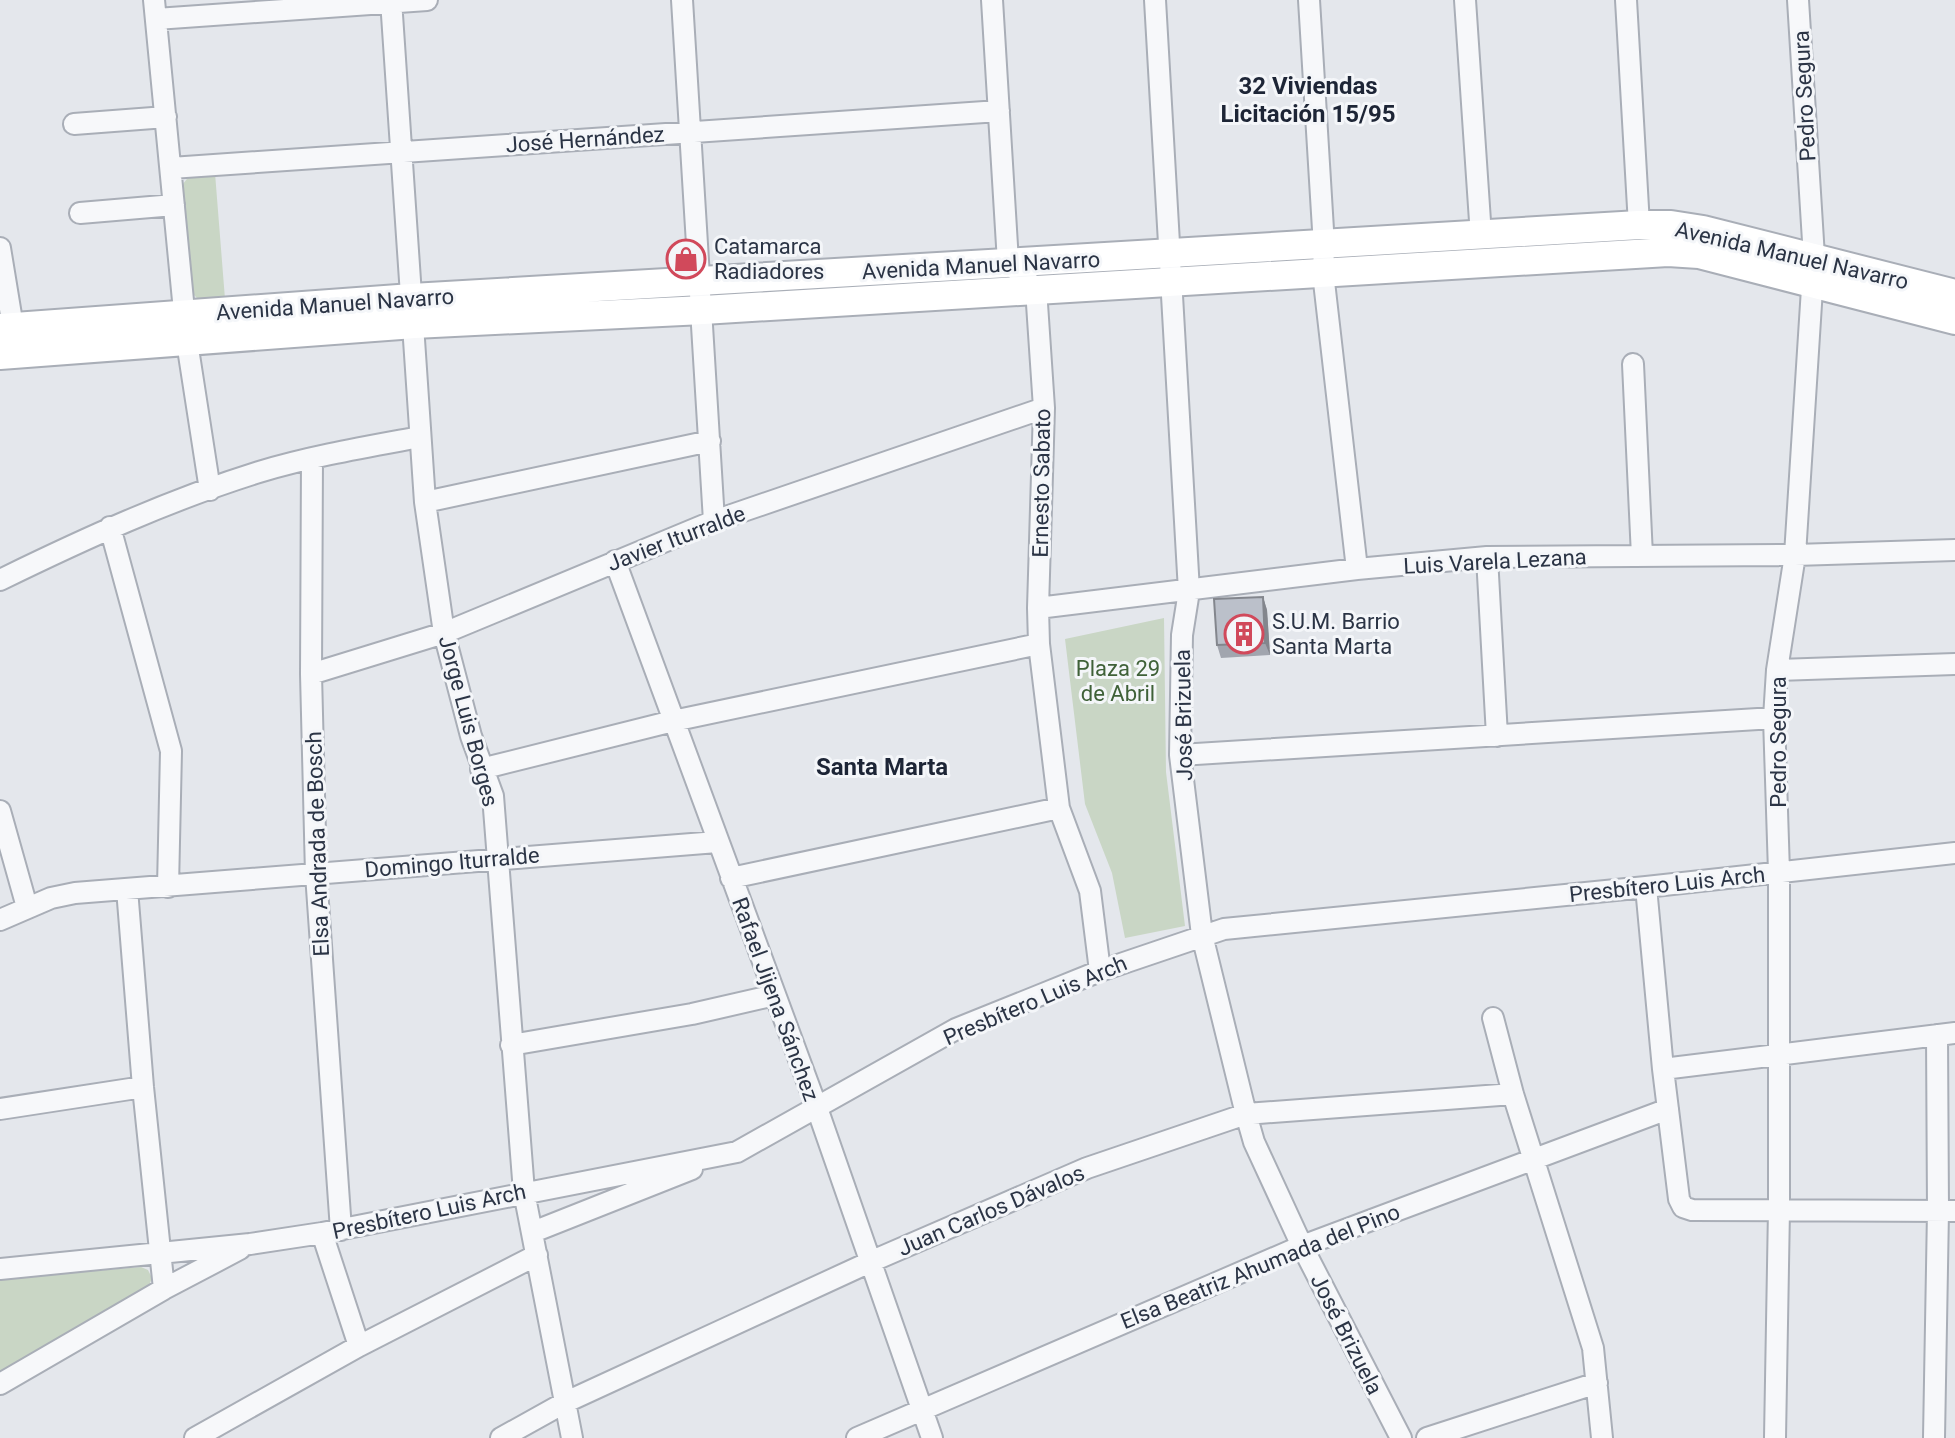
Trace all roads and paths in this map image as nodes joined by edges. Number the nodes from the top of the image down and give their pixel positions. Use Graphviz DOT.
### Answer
graph roads {
  1 [pos="427,0"];
  2 [pos="682,0"];
  3 [pos="992,0"];
  4 [pos="1155,0"];
  5 [pos="1309,0"];
  6 [pos="1465,0"];
  7 [pos="1626,0"];
  8 [pos="1798,0"];
  9 [pos="392,1"];
  10 [pos="155,10"];
  11 [pos="999,111"];
  12 [pos="166,117"];
  13 [pos="74,124"];
  14 [pos="691,132"];
  15 [pos="401,152"];
  16 [pos="171,168"];
  17 [pos="174,205"];
  18 [pos="80,213"];
  19 [pos="1639,225"];
  20 [pos="1481,236"];
  21 [pos="0,248"];
  22 [pos="1324,260"];
  23 [pos="1008,262"];
  24 [pos="1171,269"];
  25 [pos="1813,270"];
  26 [pos="701,281"];
  27 [pos="1036,289"];
  28 [pos="1955,294"];
  29 [pos="703,310"];
  30 [pos="412,311"];
  31 [pos="1955,320"];
  32 [pos="6,327"];
  33 [pos="186,329"];
  34 [pos="0,355"];
  35 [pos="1633,364"];
  36 [pos="1044,408"];
  37 [pos="420,437"];
  38 [pos="710,441"];
  39 [pos="312,458"];
  40 [pos="210,490"];
  41 [pos="425,502"];
  42 [pos="714,521"];
  43 [pos="110,527"];
  44 [pos="1955,550"];
  45 [pos="1795,555"];
  46 [pos="1642,556"];
  47 [pos="1487,557"];
  48 [pos="615,561"];
  49 [pos="1357,569"];
  50 [pos="0,580"];
  51 [pos="1189,591"];
  52 [pos="1038,608"];
  53 [pos="444,633"];
  54 [pos="1039,644"];
  55 [pos="1955,664"];
  56 [pos="1777,670"];
  57 [pos="311,674"];
  58 [pos="1774,718"];
  59 [pos="673,721"];
  60 [pos="1497,736"];
  61 [pos="1180,755"];
  62 [pos="481,769"];
  63 [pos="1059,808"];
  64 [pos="0,811"];
  65 [pos="3,833"];
  66 [pos="717,842"];
  67 [pos="1955,853"];
  68 [pos="498,857"];
  69 [pos="1779,872"];
  70 [pos="316,874"];
  71 [pos="731,878"];
  72 [pos="168,887"];
  73 [pos="1646,887"];
  74 [pos="127,889"];
  75 [pos="27,907"];
  76 [pos="0,920"];
  77 [pos="1202,935"];
  78 [pos="1100,971"];
  79 [pos="775,995"];
  80 [pos="1493,1018"];
  81 [pos="1946,1034"];
  82 [pos="511,1045"];
  83 [pos="1779,1055"];
  84 [pos="1663,1069"];
  85 [pos="143,1087"];
  86 [pos="1513,1094"];
  87 [pos="817,1108"];
  88 [pos="0,1109"];
  89 [pos="1668,1109"];
  90 [pos="1246,1114"];
  91 [pos="737,1152"];
  92 [pos="1533,1158"];
  93 [pos="524,1192"];
  94 [pos="1779,1209"];
  95 [pos="1946,1211"];
  96 [pos="332,1232"];
  97 [pos="533,1232"];
  98 [pos="250,1244"];
  99 [pos="1302,1246"];
  100 [pos="158,1252"];
  101 [pos="537,1255"];
  102 [pos="870,1262"];
  103 [pos="0,1269"];
  104 [pos="164,1289"];
  105 [pos="359,1346"];
  106 [pos="1597,1383"];
  107 [pos="0,1384"];
  108 [pos="564,1403"];
  109 [pos="922,1408"];
  110 [pos="195,1438"];
  111 [pos="501,1438"];
  112 [pos="572,1438"];
  113 [pos="857,1438"];
  114 [pos="932,1438"];
  115 [pos="1401,1438"];
  116 [pos="1427,1438"];
  117 [pos="1602,1438"];
  118 [pos="1775,1438"];
  119 [pos="1934,1438"];
  1 -- 9 [label="street"];
  2 -- 14 [label="street"];
  3 -- 11 [label="street"];
  4 -- 24 [label="street, José Brizuela"];
  5 -- 22 [label="street"];
  6 -- 20 [label="street"];
  7 -- 19 [label="street"];
  8 -- 25 [label="street, Pedro Segura"];
  9 -- 10 [label="street"];
  9 -- 15 [label="street, Jorge Luis Borges"];
  10 -- 12 [label="street"];
  11 -- 14 [label="street, José Hernández"];
  11 -- 23 [label="street"];
  12 -- 13 [label="street"];
  12 -- 16 [label="street"];
  14 -- 15 [label="street, José Hernández"];
  14 -- 26 [label="street"];
  15 -- 16 [label="street, José Hernández"];
  15 -- 30 [label="street, Jorge Luis Borges"];
  16 -- 17 [label="street"];
  17 -- 18 [label="street"];
  17 -- 33 [label="street"];
  19 -- 20 [label="main road, Avenida Manuel Navarro"];
  19 -- 25 [label="main road, Avenida Manuel Navarro"];
  20 -- 22 [label="main road, Avenida Manuel Navarro"];
  21 -- 32 [label="street"];
  22 -- 24 [label="main road, Avenida Manuel Navarro"];
  22 -- 25 [label="main road, Avenida Manuel Navarro"];
  22 -- 49 [label="street"];
  23 -- 24 [label="main road, Avenida Manuel Navarro"];
  23 -- 26 [label="main road, Avenida Manuel Navarro"];
  23 -- 27 [label="street"];
  24 -- 27 [label="main road, Avenida Manuel Navarro"];
  24 -- 51 [label="street, José Brizuela"];
  25 -- 28 [label="main road, Avenida Manuel Navarro"];
  25 -- 31 [label="main road, Avenida Manuel Navarro"];
  25 -- 45 [label="street, Pedro Segura"];
  26 -- 29 [label="street"];
  26 -- 30 [label="main road, Avenida Manuel Navarro"];
  27 -- 29 [label="main road, Avenida Manuel Navarro"];
  27 -- 36 [label="street, Ernesto Sabato"];
  29 -- 30 [label="main road, Avenida Manuel Navarro"];
  29 -- 38 [label="street"];
  30 -- 33 [label="main road, Avenida Manuel Navarro"];
  30 -- 37 [label="street, Jorge Luis Borges"];
  32 -- 33 [label="main road, Avenida Manuel Navarro"];
  33 -- 34 [label="main road, Avenida Manuel Navarro"];
  33 -- 40 [label="street"];
  35 -- 46 [label="street"];
  36 -- 42 [label="street, Javier Iturralde"];
  36 -- 52 [label="street, Ernesto Sabato"];
  37 -- 39 [label="street"];
  37 -- 41 [label="street, Jorge Luis Borges"];
  38 -- 41 [label="street"];
  38 -- 42 [label="street"];
  39 -- 40 [label="street"];
  39 -- 57 [label="street, Elsa Andrada de Bosch"];
  40 -- 43 [label="street"];
  41 -- 53 [label="street, Jorge Luis Borges"];
  42 -- 48 [label="street, Javier Iturralde"];
  43 -- 50 [label="street"];
  43 -- 72 [label="street"];
  44 -- 45 [label="street, Luis Varela Lezana"];
  45 -- 46 [label="street, Luis Varela Lezana"];
  45 -- 56 [label="street, Pedro Segura"];
  46 -- 47 [label="street, Luis Varela Lezana"];
  47 -- 49 [label="street, Luis Varela Lezana"];
  47 -- 60 [label="street"];
  48 -- 53 [label="street, Javier Iturralde"];
  48 -- 59 [label="street, Rafael Jijena Sánchez"];
  49 -- 51 [label="street, Luis Varela Lezana"];
  51 -- 52 [label="street, Luis Varela Lezana"];
  51 -- 61 [label="street, José Brizuela"];
  52 -- 54 [label="street, Ernesto Sabato"];
  53 -- 57 [label="street, Javier Iturralde"];
  53 -- 62 [label="street, Jorge Luis Borges"];
  54 -- 59 [label="street"];
  54 -- 63 [label="street, Ernesto Sabato"];
  55 -- 56 [label="street"];
  56 -- 58 [label="street, Pedro Segura"];
  57 -- 70 [label="street, Elsa Andrada de Bosch"];
  58 -- 60 [label="street"];
  58 -- 69 [label="street, Pedro Segura"];
  59 -- 62 [label="street"];
  59 -- 66 [label="street, Rafael Jijena Sánchez"];
  60 -- 61 [label="street"];
  61 -- 77 [label="street, José Brizuela"];
  62 -- 68 [label="street, Jorge Luis Borges"];
  63 -- 71 [label="street"];
  63 -- 78 [label="street, Ernesto Sabato"];
  64 -- 65 [label="street"];
  65 -- 75 [label="street"];
  66 -- 68 [label="street, Domingo Iturralde"];
  66 -- 71 [label="street, Rafael Jijena Sánchez"];
  67 -- 69 [label="street, Presbítero Luis Arch"];
  68 -- 70 [label="street, Domingo Iturralde"];
  68 -- 82 [label="street, Jorge Luis Borges"];
  69 -- 73 [label="street, Presbítero Luis Arch"];
  69 -- 83 [label="street, Pedro Segura"];
  70 -- 72 [label="street, Domingo Iturralde"];
  70 -- 96 [label="street, Elsa Andrada de Bosch"];
  71 -- 79 [label="street, Rafael Jijena Sánchez"];
  72 -- 74 [label="street, Domingo Iturralde"];
  73 -- 77 [label="street, Presbítero Luis Arch"];
  73 -- 84 [label="street"];
  74 -- 75 [label="street, Domingo Iturralde"];
  74 -- 85 [label="street"];
  75 -- 76 [label="street, Domingo Iturralde"];
  77 -- 78 [label="street, Presbítero Luis Arch"];
  77 -- 90 [label="street, José Brizuela"];
  78 -- 87 [label="street, Presbítero Luis Arch"];
  79 -- 82 [label="street"];
  79 -- 87 [label="street, Rafael Jijena Sánchez"];
  80 -- 86 [label="street"];
  81 -- 83 [label="street"];
  81 -- 95 [label="street"];
  82 -- 93 [label="street, Jorge Luis Borges"];
  83 -- 84 [label="street"];
  83 -- 94 [label="street, Pedro Segura"];
  84 -- 89 [label="street"];
  85 -- 88 [label="street"];
  85 -- 100 [label="street"];
  86 -- 90 [label="street, Juan Carlos Dávalos"];
  86 -- 92 [label="street"];
  87 -- 91 [label="street, Presbítero Luis Arch"];
  87 -- 102 [label="street, Rafael Jijena Sánchez"];
  89 -- 92 [label="street, Elsa Beatriz Ahumada del Pino"];
  89 -- 94 [label="street"];
  90 -- 99 [label="street, José Brizuela"];
  90 -- 102 [label="street, Juan Carlos Dávalos"];
  91 -- 93 [label="street, Presbítero Luis Arch"];
  91 -- 97 [label="street"];
  92 -- 99 [label="street, Elsa Beatriz Ahumada del Pino"];
  92 -- 106 [label="street"];
  93 -- 96 [label="street, Presbítero Luis Arch"];
  93 -- 97 [label="street, Jorge Luis Borges"];
  94 -- 95 [label="street"];
  94 -- 118 [label="street, Pedro Segura"];
  95 -- 119 [label="street"];
  96 -- 98 [label="street, Presbítero Luis Arch"];
  96 -- 105 [label="street, Elsa Andrada de Bosch"];
  97 -- 101 [label="street, Jorge Luis Borges"];
  98 -- 100 [label="street, Presbítero Luis Arch"];
  98 -- 104 [label="street"];
  99 -- 109 [label="street, Elsa Beatriz Ahumada del Pino"];
  99 -- 115 [label="street, José Brizuela"];
  100 -- 103 [label="street, Presbítero Luis Arch"];
  100 -- 104 [label="street"];
  101 -- 105 [label="street"];
  101 -- 108 [label="street, Jorge Luis Borges"];
  102 -- 108 [label="street, Juan Carlos Dávalos"];
  102 -- 109 [label="street, Rafael Jijena Sánchez"];
  104 -- 107 [label="street"];
  105 -- 110 [label="street"];
  106 -- 116 [label="street"];
  106 -- 117 [label="street"];
  108 -- 111 [label="street, Juan Carlos Dávalos"];
  108 -- 112 [label="street, Jorge Luis Borges"];
  109 -- 113 [label="street, Elsa Beatriz Ahumada del Pino"];
  109 -- 114 [label="street, Rafael Jijena Sánchez"];
}
